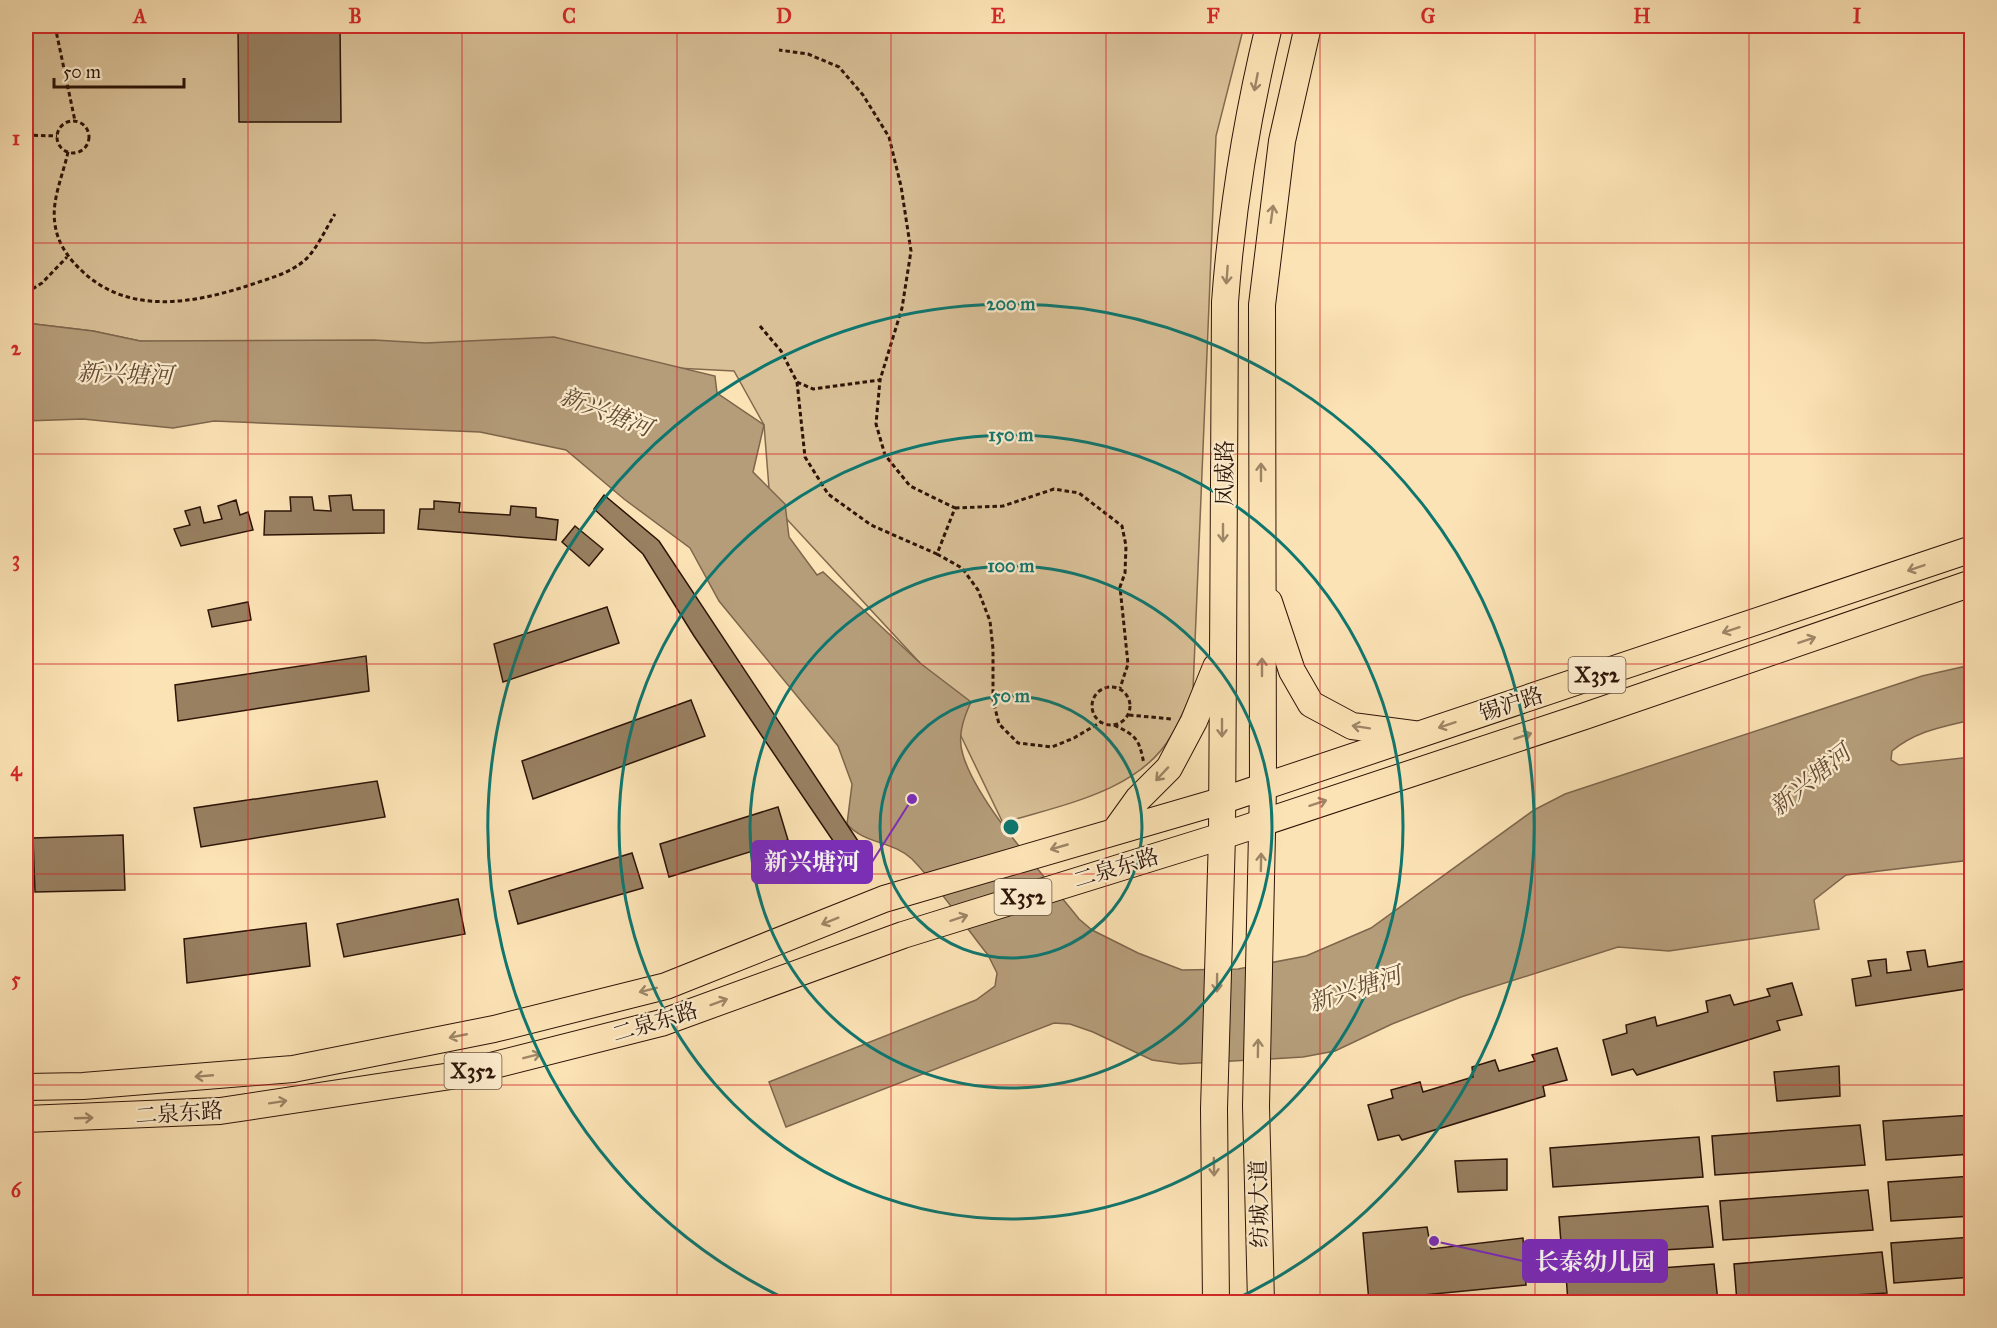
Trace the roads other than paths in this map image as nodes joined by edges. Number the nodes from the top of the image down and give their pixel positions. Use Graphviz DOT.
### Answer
graph roads {
  1 [pos="1269,26"];
  2 [pos="1308,26"];
  3 [pos="1971,549"];
  4 [pos="1262,579"];
  5 [pos="1971,583"];
  6 [pos="1223,646"];
  7 [pos="1419,734"];
  8 [pos="1263,787"];
  9 [pos="1221,801"];
  10 [pos="1262,821"];
  11 [pos="1115,831"];
  12 [pos="1222,836"];
  13 [pos="1260,920"];
  14 [pos="1218,925"];
  15 [pos="26,1087"];
  16 [pos="26,1119"];
  17 [pos="1216,1302"];
  18 [pos="1261,1302"];
  1 -- 6 [label="main road, 凤威路, one-way"];
  4 -- 2 [label="main road, 凤威路, one-way"];
  3 -- 7 [label="main road, 锡沪路 / X352, one-way"];
  7 -- 4 [label="main road, one-way"];
  8 -- 4 [label="main road, 凤威路, one-way"];
  10 -- 5 [label="main road, 锡沪路 / X352, one-way"];
  6 -- 9 [label="main road, 凤威路, one-way"];
  6 -- 11 [label="main road, one-way"];
  7 -- 8 [label="main road, 锡沪路 / X352"];
  8 -- 9 [label="main road, 锡沪路 / X352"];
  8 -- 10 [label="main road, 凤威路"];
  9 -- 11 [label="main road, 二泉东路 / X352"];
  9 -- 12 [label="main road, 凤威路"];
  10 -- 12 [label="main road, 二泉东路 / X352"];
  13 -- 10 [label="main road, 凤威路, one-way"];
  11 -- 15 [label="main road, 二泉东路 / X352, one-way"];
  12 -- 14 [label="main road, 凤威路"];
  16 -- 12 [label="main road, 二泉东路 / X352, one-way"];
  18 -- 13 [label="main road, 纺城大道, one-way"];
  14 -- 17 [label="main road, 纺城大道, one-way"];
}
